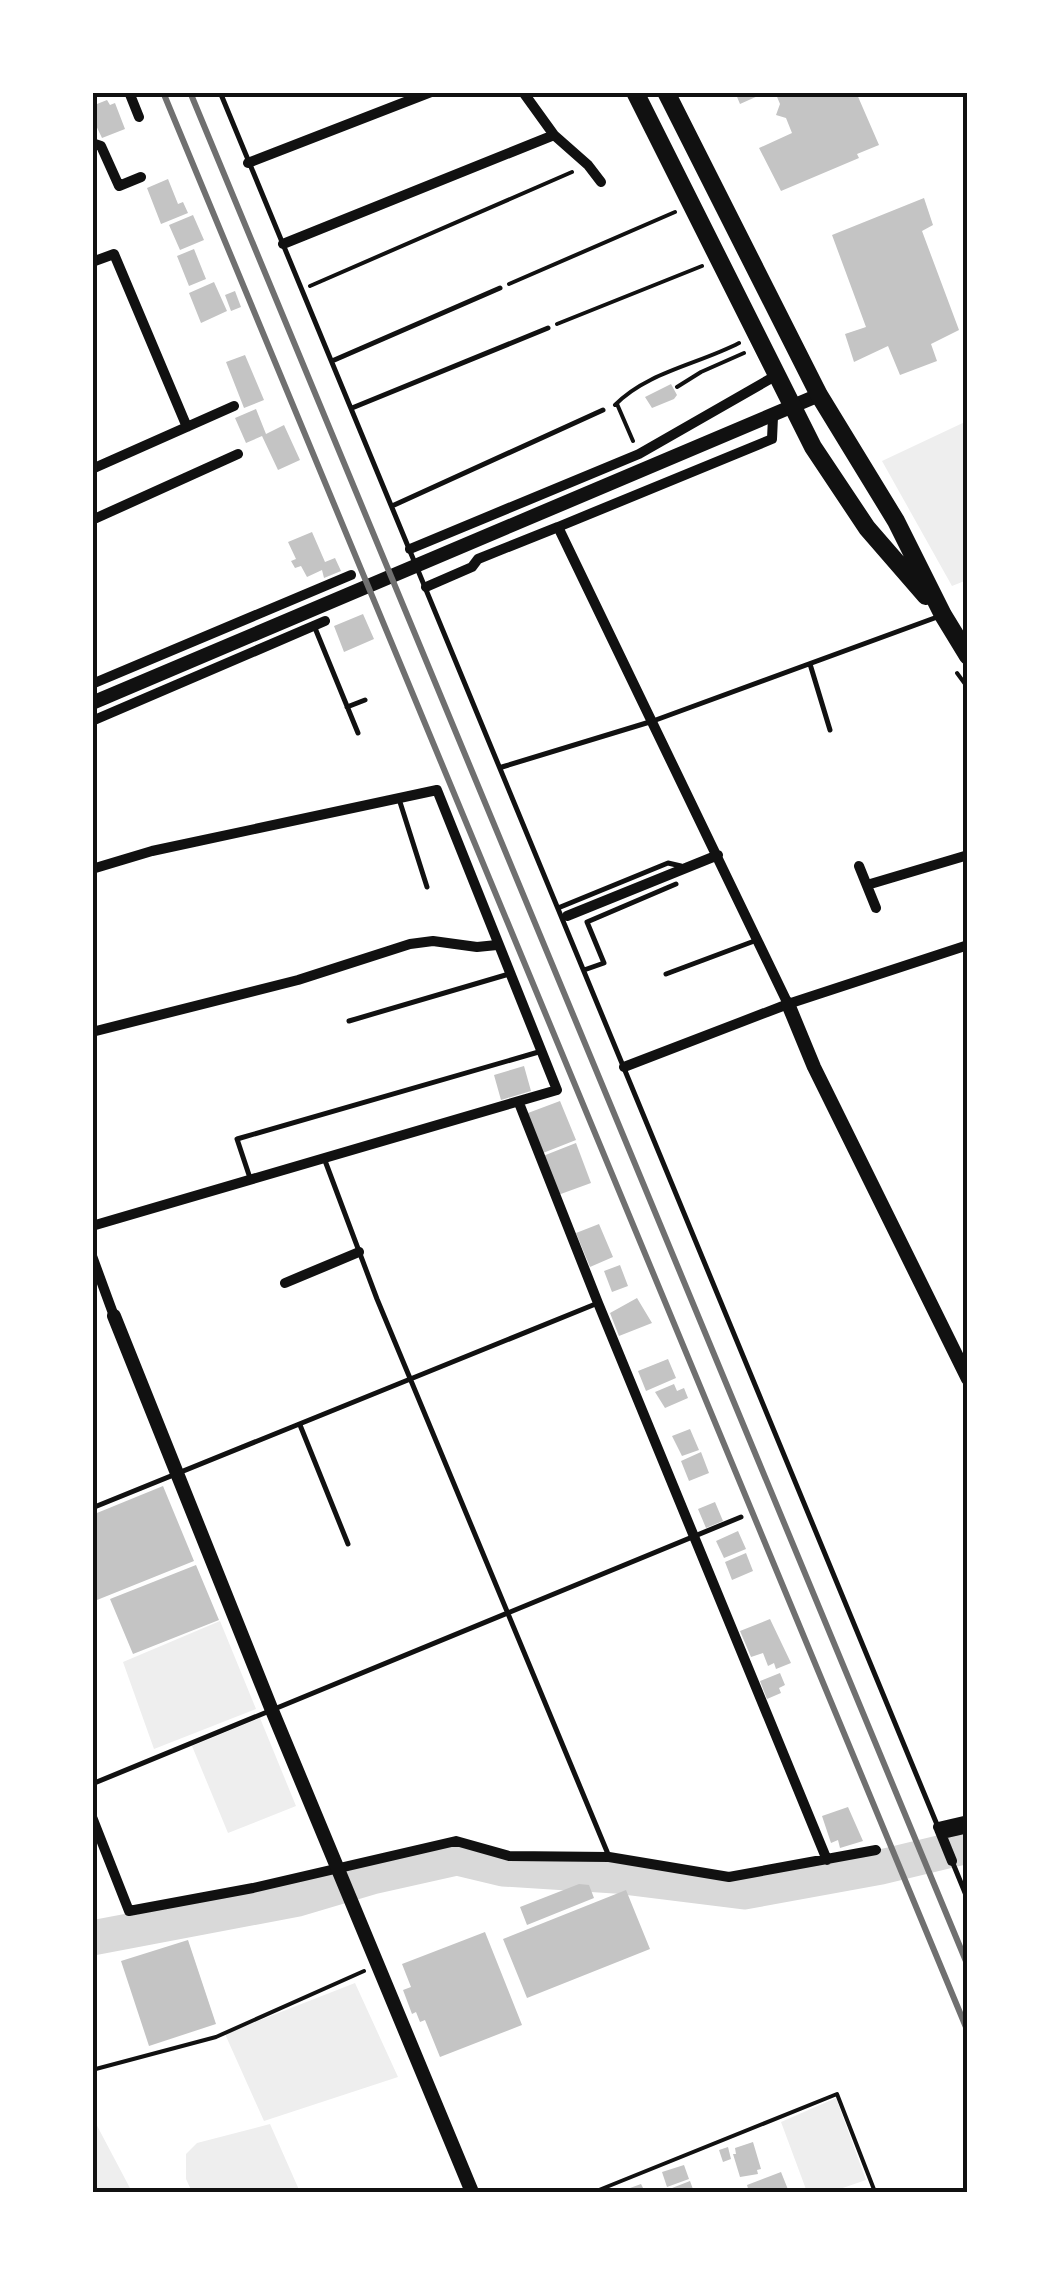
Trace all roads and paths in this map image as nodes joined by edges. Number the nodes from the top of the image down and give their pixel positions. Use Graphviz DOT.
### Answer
graph roads {
  1 [pos="129,92"];
  2 [pos="220,92"];
  3 [pos="431,92"];
  4 [pos="523,92"];
  5 [pos="635,92"];
  6 [pos="666,92"];
  7 [pos="139,117"];
  8 [pos="554,135"];
  9 [pos="92,143"];
  10 [pos="248,163"];
  11 [pos="588,165"];
  12 [pos="141,178"];
  13 [pos="601,182"];
  14 [pos="692,205"];
  15 [pos="282,244"];
  16 [pos="92,262"];
  17 [pos="710,263"];
  18 [pos="500,288"];
  19 [pos="302,290"];
  20 [pos="548,328"];
  21 [pos="748,339"];
  22 [pos="752,350"];
  23 [pos="332,361"];
  24 [pos="776,374"];
  25 [pos="677,387"];
  26 [pos="819,395"];
  27 [pos="234,406"];
  28 [pos="352,408"];
  29 [pos="791,408"];
  30 [pos="603,410"];
  31 [pos="773,417"];
  32 [pos="186,427"];
  33 [pos="238,454"];
  34 [pos="639,454"];
  35 [pos="92,469"];
  36 [pos="392,506"];
  37 [pos="92,520"];
  38 [pos="558,527"];
  39 [pos="410,549"];
  40 [pos="351,575"];
  41 [pos="426,587"];
  42 [pos="290,601"];
  43 [pos="943,615"];
  44 [pos="319,623"];
  45 [pos="292,635"];
  46 [pos="968,656"];
  47 [pos="810,664"];
  48 [pos="92,684"];
  49 [pos="365,700"];
  50 [pos="92,703"];
  51 [pos="347,706"];
  52 [pos="92,721"];
  53 [pos="652,721"];
  54 [pos="830,730"];
  55 [pos="358,733"];
  56 [pos="500,768"];
  57 [pos="398,796"];
  58 [pos="718,855"];
  59 [pos="968,855"];
  60 [pos="859,866"];
  61 [pos="689,867"];
  62 [pos="92,869"];
  63 [pos="676,884"];
  64 [pos="867,885"];
  65 [pos="427,886"];
  66 [pos="876,908"];
  67 [pos="563,912"];
  68 [pos="760,939"];
  69 [pos="497,944"];
  70 [pos="968,945"];
  71 [pos="584,970"];
  72 [pos="510,973"];
  73 [pos="666,974"];
  74 [pos="788,1004"];
  75 [pos="349,1021"];
  76 [pos="92,1032"];
  77 [pos="542,1051"];
  78 [pos="624,1067"];
  79 [pos="519,1102"];
  80 [pos="324,1158"];
  81 [pos="251,1181"];
  82 [pos="92,1226"];
  83 [pos="359,1252"];
  84 [pos="92,1256"];
  85 [pos="285,1283"];
  86 [pos="598,1303"];
  87 [pos="114,1316"];
  88 [pos="968,1379"];
  89 [pos="413,1380"];
  90 [pos="300,1425"];
  91 [pos="178,1474"];
  92 [pos="92,1508"];
  93 [pos="741,1517"];
  94 [pos="694,1537"];
  95 [pos="348,1544"];
  96 [pos="508,1612"];
  97 [pos="271,1708"];
  98 [pos="92,1784"];
  99 [pos="92,1817"];
  100 [pos="968,1820"];
  101 [pos="968,1828"];
  102 [pos="941,1830"];
  103 [pos="876,1850"];
  104 [pos="609,1857"];
  105 [pos="827,1860"];
  106 [pos="952,1862"];
  107 [pos="339,1873"];
  108 [pos="968,1900"];
  109 [pos="378,1964"];
  110 [pos="92,2070"];
  111 [pos="472,2192"];
  112 [pos="594,2192"];
  113 [pos="875,2192"];
  1 -- 7 [label="street"];
  2 -- 10 [label="lane"];
  3 -- 10 [label="street"];
  4 -- 8 [label="street"];
  5 -- 14 [label="highway"];
  6 -- 26 [label="highway"];
  8 -- 11 [label="street"];
  8 -- 15 [label="street"];
  9 -- 12 [label="street"];
  10 -- 15 [label="lane"];
  11 -- 13 [label="street"];
  11 -- 19 [label="path"];
  14 -- 18 [label="path"];
  14 -- 24 [label="highway"];
  15 -- 19 [label="lane"];
  16 -- 32 [label="street"];
  17 -- 20 [label="path"];
  18 -- 23 [label="lane"];
  19 -- 23 [label="lane"];
  20 -- 28 [label="lane"];
  21 -- 34 [label="path"];
  22 -- 25 [label="path"];
  23 -- 28 [label="lane"];
  24 -- 29 [label="highway"];
  24 -- 34 [label="street"];
  26 -- 29 [label="street"];
  26 -- 43 [label="highway"];
  27 -- 32 [label="street"];
  28 -- 36 [label="lane"];
  29 -- 31 [label="street"];
  29 -- 43 [label="highway"];
  30 -- 36 [label="lane"];
  31 -- 38 [label="street"];
  31 -- 50 [label="street"];
  32 -- 35 [label="street"];
  33 -- 37 [label="street"];
  34 -- 39 [label="street"];
  36 -- 39 [label="lane"];
  38 -- 41 [label="street"];
  38 -- 53 [label="street"];
  39 -- 41 [label="lane"];
  40 -- 42 [label="street"];
  41 -- 56 [label="lane"];
  42 -- 45 [label="street"];
  42 -- 48 [label="street"];
  43 -- 46 [label="highway"];
  43 -- 47 [label="lane"];
  44 -- 45 [label="street"];
  44 -- 51 [label="lane"];
  45 -- 52 [label="street"];
  47 -- 53 [label="lane"];
  47 -- 54 [label="lane"];
  49 -- 51 [label="lane"];
  51 -- 55 [label="lane"];
  53 -- 56 [label="lane"];
  53 -- 58 [label="street"];
  56 -- 67 [label="lane"];
  57 -- 62 [label="street"];
  57 -- 65 [label="lane"];
  57 -- 72 [label="street"];
  58 -- 61 [label="street"];
  58 -- 68 [label="street"];
  59 -- 64 [label="street"];
  60 -- 64 [label="street"];
  61 -- 63 [label="street"];
  61 -- 67 [label="street"];
  63 -- 71 [label="lane"];
  64 -- 66 [label="street"];
  67 -- 71 [label="lane"];
  68 -- 73 [label="lane"];
  68 -- 74 [label="street"];
  69 -- 76 [label="street"];
  70 -- 74 [label="street"];
  71 -- 78 [label="lane"];
  72 -- 75 [label="lane"];
  72 -- 77 [label="street"];
  74 -- 78 [label="street"];
  74 -- 88 [label="street"];
  77 -- 79 [label="street"];
  77 -- 81 [label="lane"];
  78 -- 102 [label="lane"];
  79 -- 80 [label="street"];
  79 -- 86 [label="street"];
  80 -- 81 [label="street"];
  80 -- 83 [label="lane"];
  81 -- 82 [label="street"];
  83 -- 85 [label="street"];
  83 -- 89 [label="lane"];
  84 -- 87 [label="street"];
  86 -- 89 [label="lane"];
  86 -- 94 [label="street"];
  87 -- 91 [label="street"];
  89 -- 90 [label="lane"];
  89 -- 96 [label="lane"];
  90 -- 91 [label="lane"];
  90 -- 95 [label="lane"];
  91 -- 92 [label="lane"];
  91 -- 97 [label="street"];
  93 -- 94 [label="lane"];
  94 -- 96 [label="lane"];
  94 -- 105 [label="street"];
  96 -- 97 [label="lane"];
  96 -- 104 [label="lane"];
  97 -- 98 [label="lane"];
  97 -- 107 [label="street"];
  99 -- 107 [label="street"];
  100 -- 102 [label="street"];
  101 -- 102 [label="street"];
  102 -- 106 [label="street"];
  103 -- 105 [label="street"];
  104 -- 105 [label="street"];
  104 -- 107 [label="street"];
  106 -- 108 [label="lane"];
  107 -- 109 [label="street"];
  109 -- 110 [label="path"];
  109 -- 111 [label="street"];
  112 -- 113 [label="path"];
}
